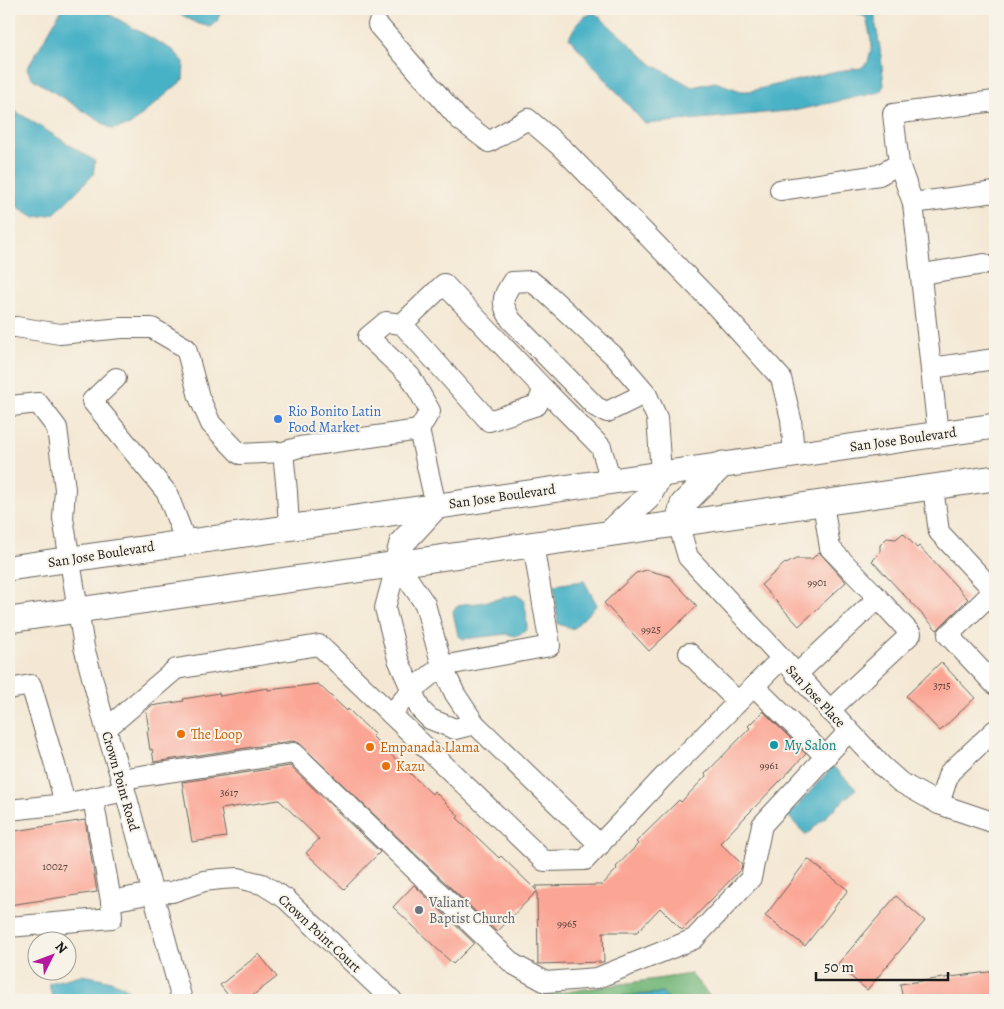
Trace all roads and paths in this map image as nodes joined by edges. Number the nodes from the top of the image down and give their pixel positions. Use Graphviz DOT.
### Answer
graph roads {
  1 [pos="378,25"];
  2 [pos="995,101"];
  3 [pos="899,164"];
  4 [pos="780,190"];
  5 [pos="995,192"];
  6 [pos="913,203"];
  7 [pos="984,264"];
  8 [pos="922,274"];
  9 [pos="402,324"];
  10 [pos="9,328"];
  11 [pos="995,359"];
  12 [pos="931,368"];
  13 [pos="116,378"];
  14 [pos="544,389"];
  15 [pos="646,393"];
  16 [pos="11,406"];
  17 [pos="995,426"];
  18 [pos="420,430"];
  19 [pos="938,434"];
  20 [pos="283,452"];
  21 [pos="794,454"];
  22 [pos="723,464"];
  23 [pos="661,473"];
  24 [pos="995,478"];
  25 [pos="612,480"];
  26 [pos="933,488"];
  27 [pos="823,503"];
  28 [pos="436,506"];
  29 [pos="678,523"];
  30 [pos="289,527"];
  31 [pos="611,532"];
  32 [pos="186,542"];
  33 [pos="533,544"];
  34 [pos="69,559"];
  35 [pos="397,563"];
  36 [pos="9,568"];
  37 [pos="995,591"];
  38 [pos="878,598"];
  39 [pos="78,610"];
  40 [pos="9,620"];
  41 [pos="689,653"];
  42 [pos="782,659"];
  43 [pos="442,666"];
  44 [pos="796,675"];
  45 [pos="995,685"];
  46 [pos="754,686"];
  47 [pos="9,689"];
  48 [pos="412,690"];
  49 [pos="738,702"];
  50 [pos="829,711"];
  51 [pos="391,714"];
  52 [pos="475,724"];
  53 [pos="106,729"];
  54 [pos="995,730"];
  55 [pos="849,731"];
  56 [pos="826,757"];
  57 [pos="123,785"];
  58 [pos="93,798"];
  59 [pos="65,804"];
  60 [pos="939,804"];
  61 [pos="9,810"];
  62 [pos="995,823"];
  63 [pos="600,845"];
  64 [pos="152,893"];
  65 [pos="110,901"];
  66 [pos="13,926"];
  67 [pos="182,1000"];
  68 [pos="392,1000"];
  1 -- 21 [label="street"];
  2 -- 3 [label="street"];
  3 -- 4 [label="street"];
  3 -- 6 [label="street"];
  5 -- 6 [label="street"];
  6 -- 8 [label="street"];
  7 -- 8 [label="street"];
  8 -- 12 [label="street"];
  9 -- 14 [label="street"];
  9 -- 14 [label="street"];
  9 -- 18 [label="street"];
  10 -- 20 [label="street"];
  11 -- 12 [label="street"];
  12 -- 19 [label="street"];
  13 -- 32 [label="street"];
  14 -- 25 [label="street"];
  15 -- 15 [label="street"];
  15 -- 23 [label="street"];
  16 -- 34 [label="street, Crown Point Road"];
  17 -- 19 [label="main road, San Jose Boulevard"];
  18 -- 20 [label="street"];
  18 -- 28 [label="street"];
  19 -- 21 [label="main road, San Jose Boulevard"];
  20 -- 30 [label="street"];
  21 -- 22 [label="main road, San Jose Boulevard"];
  22 -- 23 [label="main road, San Jose Boulevard"];
  22 -- 29 [label="main road"];
  23 -- 25 [label="main road, San Jose Boulevard"];
  23 -- 31 [label="main road"];
  24 -- 26 [label="main road"];
  25 -- 28 [label="main road, San Jose Boulevard"];
  26 -- 27 [label="main road"];
  26 -- 37 [label="street"];
  27 -- 29 [label="main road"];
  27 -- 38 [label="street"];
  28 -- 30 [label="main road, San Jose Boulevard"];
  28 -- 35 [label="main road"];
  29 -- 31 [label="main road"];
  29 -- 42 [label="street, San Jose Place"];
  30 -- 32 [label="main road, San Jose Boulevard"];
  31 -- 33 [label="main road"];
  32 -- 34 [label="main road, San Jose Boulevard"];
  33 -- 35 [label="main road"];
  33 -- 43 [label="street"];
  34 -- 36 [label="main road, San Jose Boulevard"];
  34 -- 39 [label="street, Crown Point Road"];
  35 -- 39 [label="main road"];
  35 -- 43 [label="street"];
  35 -- 48 [label="street"];
  37 -- 45 [label="street"];
  38 -- 44 [label="street"];
  38 -- 50 [label="street"];
  39 -- 40 [label="main road"];
  39 -- 53 [label="street, Crown Point Road"];
  41 -- 49 [label="street"];
  42 -- 44 [label="street, San Jose Place"];
  42 -- 46 [label="street"];
  43 -- 48 [label="street"];
  43 -- 52 [label="street"];
  44 -- 50 [label="street, San Jose Place"];
  46 -- 49 [label="street"];
  46 -- 56 [label="street"];
  47 -- 59 [label="street"];
  48 -- 51 [label="street"];
  48 -- 52 [label="street"];
  49 -- 63 [label="street"];
  50 -- 55 [label="street, San Jose Place"];
  51 -- 53 [label="street"];
  51 -- 63 [label="street"];
  52 -- 63 [label="street"];
  53 -- 57 [label="street, Crown Point Road"];
  54 -- 60 [label="street"];
  55 -- 56 [label="street"];
  55 -- 60 [label="street, San Jose Place"];
  56 -- 57 [label="street"];
  57 -- 58 [label="street"];
  57 -- 64 [label="street, Crown Point Road"];
  58 -- 59 [label="street"];
  58 -- 65 [label="street"];
  59 -- 61 [label="street"];
  60 -- 62 [label="street, San Jose Place"];
  64 -- 65 [label="street, Crown Point Court"];
  64 -- 67 [label="street, Crown Point Road"];
  64 -- 68 [label="street, Crown Point Court"];
  65 -- 66 [label="street"];
}
